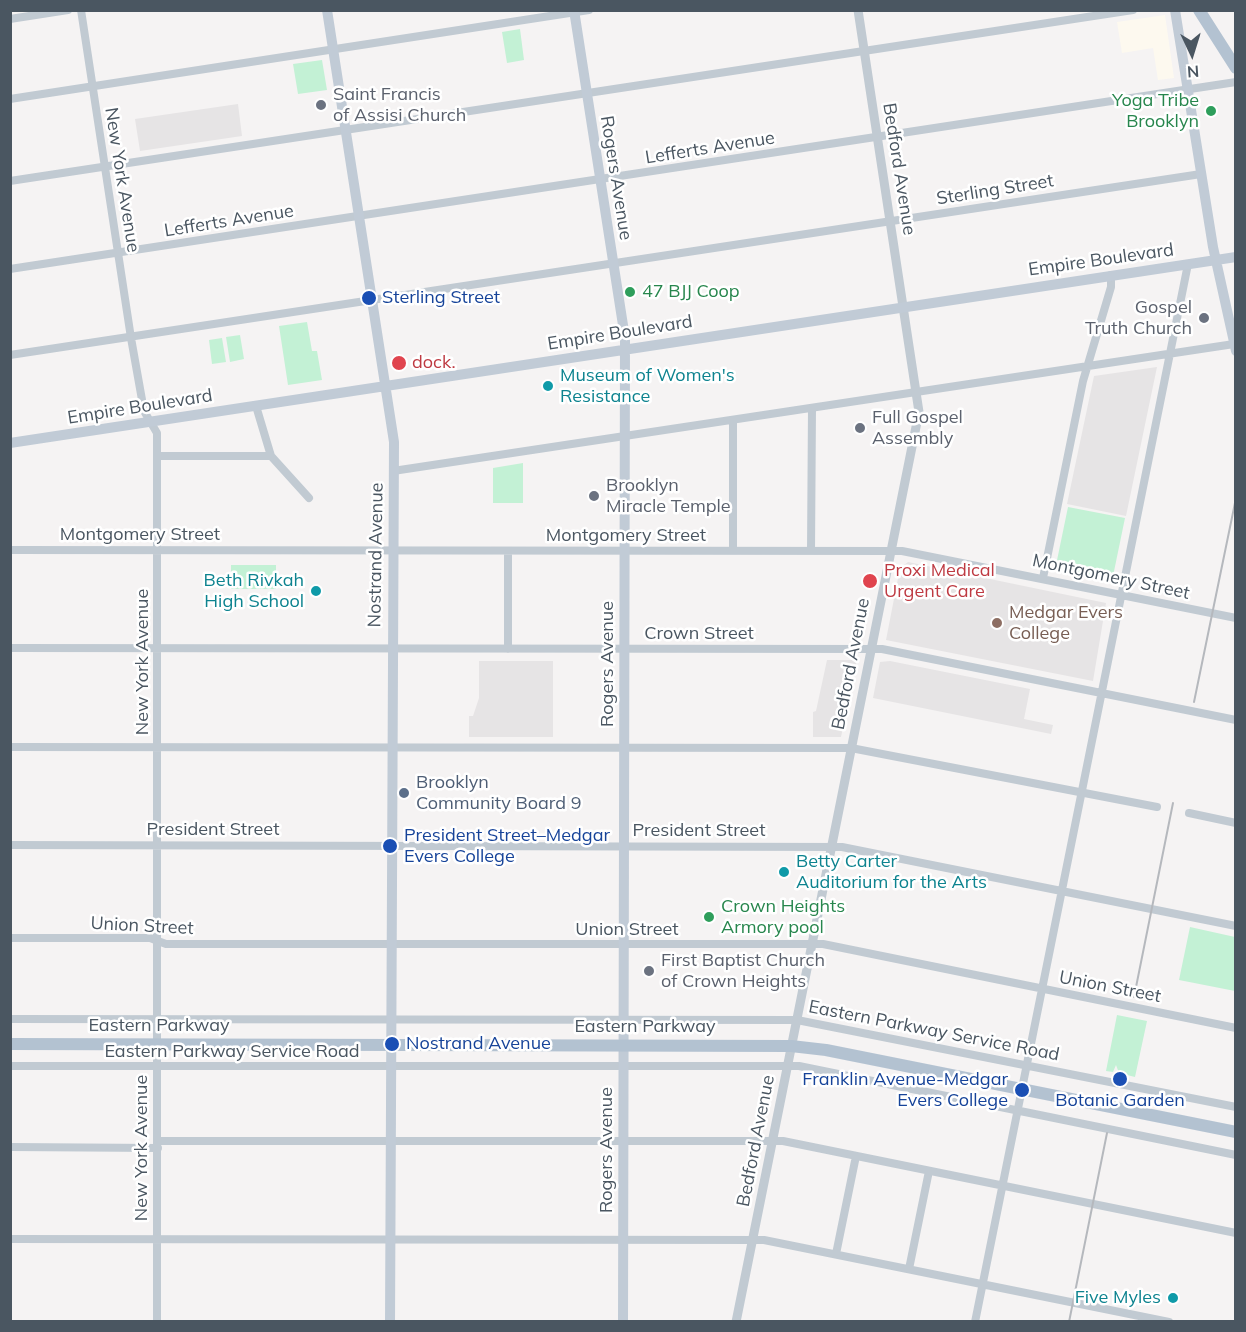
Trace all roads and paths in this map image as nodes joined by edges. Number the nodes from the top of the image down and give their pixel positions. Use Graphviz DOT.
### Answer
graph roads {
  1 [pos="68,10"];
  2 [pos="81,10"];
  3 [pos="327,10"];
  4 [pos="589,10"];
  5 [pos="858,10"];
  6 [pos="1133,10"];
  7 [pos="1175,10"];
  8 [pos="1198,10"];
  9 [pos="574,12"];
  10 [pos="10,19"];
  11 [pos="333,50"];
  12 [pos="864,51"];
  13 [pos="1236,68"];
  14 [pos="1236,82"];
  15 [pos="93,86"];
  16 [pos="1188,90"];
  17 [pos="586,94"];
  18 [pos="10,99"];
  19 [pos="346,130"];
  20 [pos="878,137"];
  21 [pos="105,167"];
  22 [pos="1201,174"];
  23 [pos="599,180"];
  24 [pos="10,181"];
  25 [pos="359,216"];
  26 [pos="890,221"];
  27 [pos="118,253"];
  28 [pos="1236,257"];
  29 [pos="1215,260"];
  30 [pos="612,264"];
  31 [pos="1188,264"];
  32 [pos="10,269"];
  33 [pos="1111,275"];
  34 [pos="372,301"];
  35 [pos="903,307"];
  36 [pos="131,338"];
  37 [pos="1235,347"];
  38 [pos="625,349"];
  39 [pos="1170,353"];
  40 [pos="10,355"];
  41 [pos="1087,366"];
  42 [pos="384,386"];
  43 [pos="916,393"];
  44 [pos="256,406"];
  45 [pos="812,408"];
  46 [pos="733,420"];
  47 [pos="151,422"];
  48 [pos="625,436"];
  49 [pos="10,443"];
  50 [pos="158,456"];
  51 [pos="271,456"];
  52 [pos="393,471"];
  53 [pos="309,498"];
  54 [pos="10,550"];
  55 [pos="159,550"];
  56 [pos="391,550"];
  57 [pos="508,550"];
  58 [pos="624,551"];
  59 [pos="733,551"];
  60 [pos="811,551"];
  61 [pos="891,551"];
  62 [pos="1043,578"];
  63 [pos="1121,595"];
  64 [pos="1236,618"];
  65 [pos="10,648"];
  66 [pos="158,648"];
  67 [pos="391,649"];
  68 [pos="508,649"];
  69 [pos="624,649"];
  70 [pos="871,649"];
  71 [pos="1102,693"];
  72 [pos="1236,720"];
  73 [pos="10,747"];
  74 [pos="158,747"];
  75 [pos="391,747"];
  76 [pos="624,748"];
  77 [pos="851,748"];
  78 [pos="1082,792"];
  79 [pos="1157,807"];
  80 [pos="1189,813"];
  81 [pos="1236,823"];
  82 [pos="10,845"];
  83 [pos="158,845"];
  84 [pos="391,846"];
  85 [pos="624,846"];
  86 [pos="832,847"];
  87 [pos="1062,890"];
  88 [pos="1236,926"];
  89 [pos="10,938"];
  90 [pos="158,941"];
  91 [pos="391,944"];
  92 [pos="812,944"];
  93 [pos="624,945"];
  94 [pos="1042,989"];
  95 [pos="10,1019"];
  96 [pos="158,1020"];
  97 [pos="391,1020"];
  98 [pos="624,1020"];
  99 [pos="797,1020"];
  100 [pos="1236,1028"];
  101 [pos="10,1044"];
  102 [pos="158,1044"];
  103 [pos="391,1045"];
  104 [pos="624,1045"];
  105 [pos="791,1046"];
  106 [pos="1027,1064"];
  107 [pos="10,1066"];
  108 [pos="158,1066"];
  109 [pos="787,1066"];
  110 [pos="391,1067"];
  111 [pos="624,1067"];
  112 [pos="1022,1089"];
  113 [pos="1236,1107"];
  114 [pos="1017,1111"];
  115 [pos="1236,1132"];
  116 [pos="391,1141"];
  117 [pos="772,1141"];
  118 [pos="623,1142"];
  119 [pos="158,1145"];
  120 [pos="10,1148"];
  121 [pos="1236,1155"];
  122 [pos="856,1156"];
  123 [pos="928,1171"];
  124 [pos="1003,1186"];
  125 [pos="1236,1233"];
  126 [pos="10,1239"];
  127 [pos="157,1239"];
  128 [pos="753,1239"];
  129 [pos="390,1240"];
  130 [pos="623,1240"];
  131 [pos="836,1254"];
  132 [pos="909,1269"];
  133 [pos="983,1284"];
  134 [pos="157,1322"];
  135 [pos="390,1322"];
  136 [pos="623,1322"];
  137 [pos="736,1322"];
  138 [pos="975,1322"];
  139 [pos="1168,1322"];
  1 -- 10 [label="street"];
  2 -- 15 [label="street, New York Avenue"];
  3 -- 11 [label="main road, Nostrand Avenue"];
  4 -- 9 [label="street"];
  5 -- 12 [label="street, Bedford Avenue"];
  6 -- 12 [label="street"];
  7 -- 16 [label="main road"];
  8 -- 13 [label="main road"];
  9 -- 11 [label="street"];
  9 -- 17 [label="main road, Rogers Avenue"];
  11 -- 15 [label="street"];
  11 -- 19 [label="main road, Nostrand Avenue"];
  12 -- 17 [label="street"];
  12 -- 20 [label="street, Bedford Avenue"];
  14 -- 16 [label="street, Lefferts Avenue"];
  15 -- 18 [label="street"];
  15 -- 21 [label="street, New York Avenue"];
  16 -- 20 [label="street, Lefferts Avenue"];
  16 -- 22 [label="main road"];
  17 -- 19 [label="street"];
  17 -- 23 [label="main road, Rogers Avenue"];
  19 -- 21 [label="street"];
  19 -- 25 [label="main road, Nostrand Avenue"];
  20 -- 23 [label="street, Lefferts Avenue"];
  20 -- 26 [label="street, Bedford Avenue"];
  21 -- 24 [label="street"];
  21 -- 27 [label="street, New York Avenue"];
  22 -- 26 [label="street, Sterling Street"];
  22 -- 29 [label="main road"];
  23 -- 25 [label="street, Lefferts Avenue"];
  23 -- 30 [label="main road, Rogers Avenue"];
  25 -- 27 [label="street, Lefferts Avenue"];
  25 -- 34 [label="main road, Nostrand Avenue"];
  26 -- 30 [label="street, Sterling Street"];
  26 -- 35 [label="street, Bedford Avenue"];
  27 -- 32 [label="street, Lefferts Avenue"];
  27 -- 36 [label="street, New York Avenue"];
  28 -- 29 [label="main road, Empire Boulevard"];
  29 -- 31 [label="main road, Empire Boulevard"];
  29 -- 37 [label="main road"];
  30 -- 34 [label="street, Sterling Street"];
  30 -- 38 [label="main road, Rogers Avenue"];
  31 -- 33 [label="main road, Empire Boulevard"];
  31 -- 39 [label="street"];
  33 -- 35 [label="main road, Empire Boulevard"];
  33 -- 41 [label="street"];
  34 -- 36 [label="street, Sterling Street"];
  34 -- 42 [label="main road, Nostrand Avenue"];
  35 -- 38 [label="main road, Empire Boulevard"];
  35 -- 43 [label="street, Bedford Avenue"];
  36 -- 40 [label="street, Sterling Street"];
  36 -- 47 [label="street, New York Avenue"];
  37 -- 39 [label="street"];
  38 -- 42 [label="main road, Empire Boulevard"];
  38 -- 48 [label="main road, Rogers Avenue"];
  39 -- 41 [label="street"];
  39 -- 63 [label="street"];
  41 -- 43 [label="street"];
  41 -- 62 [label="street"];
  42 -- 44 [label="main road, Empire Boulevard"];
  42 -- 52 [label="main road, Nostrand Avenue"];
  43 -- 45 [label="street"];
  43 -- 61 [label="street, Bedford Avenue"];
  44 -- 47 [label="main road, Empire Boulevard"];
  44 -- 51 [label="street"];
  45 -- 46 [label="street"];
  45 -- 60 [label="street"];
  46 -- 48 [label="street"];
  46 -- 59 [label="street"];
  47 -- 49 [label="main road, Empire Boulevard"];
  47 -- 50 [label="street, New York Avenue"];
  48 -- 52 [label="street"];
  48 -- 58 [label="main road, Rogers Avenue"];
  50 -- 51 [label="street"];
  50 -- 55 [label="street, New York Avenue"];
  51 -- 53 [label="street"];
  52 -- 56 [label="main road, Nostrand Avenue"];
  54 -- 55 [label="street, Montgomery Street"];
  55 -- 56 [label="street, Montgomery Street"];
  55 -- 66 [label="street, New York Avenue"];
  56 -- 57 [label="street, Montgomery Street"];
  56 -- 67 [label="main road, Nostrand Avenue"];
  57 -- 58 [label="street, Montgomery Street"];
  57 -- 68 [label="street"];
  58 -- 59 [label="street, Montgomery Street"];
  58 -- 69 [label="main road, Rogers Avenue"];
  59 -- 60 [label="street, Montgomery Street"];
  60 -- 61 [label="street, Montgomery Street"];
  61 -- 62 [label="street, Montgomery Street"];
  61 -- 70 [label="street, Bedford Avenue"];
  62 -- 63 [label="street, Montgomery Street"];
  63 -- 64 [label="street, Montgomery Street"];
  63 -- 71 [label="street"];
  65 -- 66 [label="street, Crown Street"];
  66 -- 67 [label="street, Crown Street"];
  66 -- 74 [label="street, New York Avenue"];
  67 -- 68 [label="street, Crown Street"];
  67 -- 75 [label="main road, Nostrand Avenue"];
  68 -- 69 [label="street, Crown Street"];
  69 -- 70 [label="street, Crown Street"];
  69 -- 76 [label="main road, Rogers Avenue"];
  70 -- 71 [label="street, Crown Street"];
  70 -- 77 [label="street, Bedford Avenue"];
  71 -- 72 [label="street, Crown Street"];
  71 -- 78 [label="street"];
  73 -- 74 [label="street"];
  74 -- 75 [label="street"];
  74 -- 83 [label="street, New York Avenue"];
  75 -- 76 [label="street"];
  75 -- 84 [label="main road, Nostrand Avenue"];
  76 -- 77 [label="street"];
  76 -- 85 [label="main road, Rogers Avenue"];
  77 -- 78 [label="street"];
  77 -- 86 [label="street, Bedford Avenue"];
  78 -- 79 [label="street"];
  78 -- 87 [label="street"];
  80 -- 81 [label="street"];
  82 -- 83 [label="street, President Street"];
  83 -- 84 [label="street, President Street"];
  83 -- 90 [label="street, New York Avenue"];
  84 -- 85 [label="street, President Street"];
  84 -- 91 [label="main road, Nostrand Avenue"];
  85 -- 86 [label="street, President Street"];
  85 -- 93 [label="main road, Rogers Avenue"];
  86 -- 87 [label="street, President Street"];
  86 -- 92 [label="street, Bedford Avenue"];
  87 -- 88 [label="street, President Street"];
  87 -- 94 [label="street"];
  89 -- 90 [label="street, Union Street"];
  90 -- 91 [label="street, Union Street"];
  90 -- 96 [label="street, New York Avenue"];
  91 -- 93 [label="street, Union Street"];
  91 -- 97 [label="main road, Nostrand Avenue"];
  92 -- 93 [label="street, Union Street"];
  92 -- 94 [label="street, Union Street"];
  92 -- 99 [label="street, Bedford Avenue"];
  93 -- 98 [label="main road, Rogers Avenue"];
  94 -- 100 [label="street, Union Street"];
  94 -- 106 [label="street"];
  95 -- 96 [label="street, Eastern Parkway Service Road"];
  96 -- 97 [label="street, Eastern Parkway Service Road"];
  96 -- 102 [label="street, New York Avenue"];
  97 -- 98 [label="street, Eastern Parkway Service Road"];
  97 -- 103 [label="main road, Nostrand Avenue"];
  98 -- 99 [label="street, Eastern Parkway Service Road"];
  98 -- 104 [label="main road, Rogers Avenue"];
  99 -- 105 [label="street, Bedford Avenue"];
  99 -- 106 [label="street, Eastern Parkway Service Road"];
  101 -- 102 [label="main road, Eastern Parkway"];
  102 -- 103 [label="main road, Eastern Parkway"];
  102 -- 108 [label="street, New York Avenue"];
  103 -- 104 [label="main road, Eastern Parkway"];
  103 -- 110 [label="main road, Nostrand Avenue"];
  104 -- 105 [label="main road, Eastern Parkway"];
  104 -- 111 [label="main road, Rogers Avenue"];
  105 -- 109 [label="street, Bedford Avenue"];
  105 -- 112 [label="main road, Eastern Parkway"];
  106 -- 112 [label="street"];
  106 -- 113 [label="street, Eastern Parkway Service Road"];
  107 -- 108 [label="street, Eastern Parkway Service Road"];
  108 -- 110 [label="street, Eastern Parkway Service Road"];
  108 -- 119 [label="street, New York Avenue"];
  109 -- 111 [label="street, Eastern Parkway Service Road"];
  109 -- 114 [label="street, Eastern Parkway Service Road"];
  109 -- 117 [label="street, Bedford Avenue"];
  110 -- 111 [label="street, Eastern Parkway Service Road"];
  110 -- 116 [label="main road, Nostrand Avenue"];
  111 -- 118 [label="main road, Rogers Avenue"];
  112 -- 114 [label="street"];
  112 -- 115 [label="main road, Eastern Parkway"];
  114 -- 121 [label="street, Eastern Parkway Service Road"];
  114 -- 124 [label="street"];
  116 -- 118 [label="street"];
  116 -- 119 [label="street"];
  116 -- 129 [label="main road, Nostrand Avenue"];
  117 -- 118 [label="street"];
  117 -- 122 [label="street"];
  117 -- 128 [label="street, Bedford Avenue"];
  118 -- 130 [label="main road, Rogers Avenue"];
  119 -- 120 [label="street"];
  119 -- 127 [label="street, New York Avenue"];
  122 -- 123 [label="street"];
  122 -- 131 [label="street"];
  123 -- 124 [label="street"];
  123 -- 132 [label="street"];
  124 -- 125 [label="street"];
  124 -- 133 [label="street"];
  126 -- 127 [label="street"];
  127 -- 129 [label="street"];
  127 -- 134 [label="street, New York Avenue"];
  128 -- 130 [label="street"];
  128 -- 131 [label="street"];
  128 -- 137 [label="street, Bedford Avenue"];
  129 -- 130 [label="street"];
  129 -- 135 [label="main road, Nostrand Avenue"];
  130 -- 136 [label="main road, Rogers Avenue"];
  131 -- 132 [label="street"];
  132 -- 133 [label="street"];
  133 -- 138 [label="street"];
  133 -- 139 [label="street"];
}
